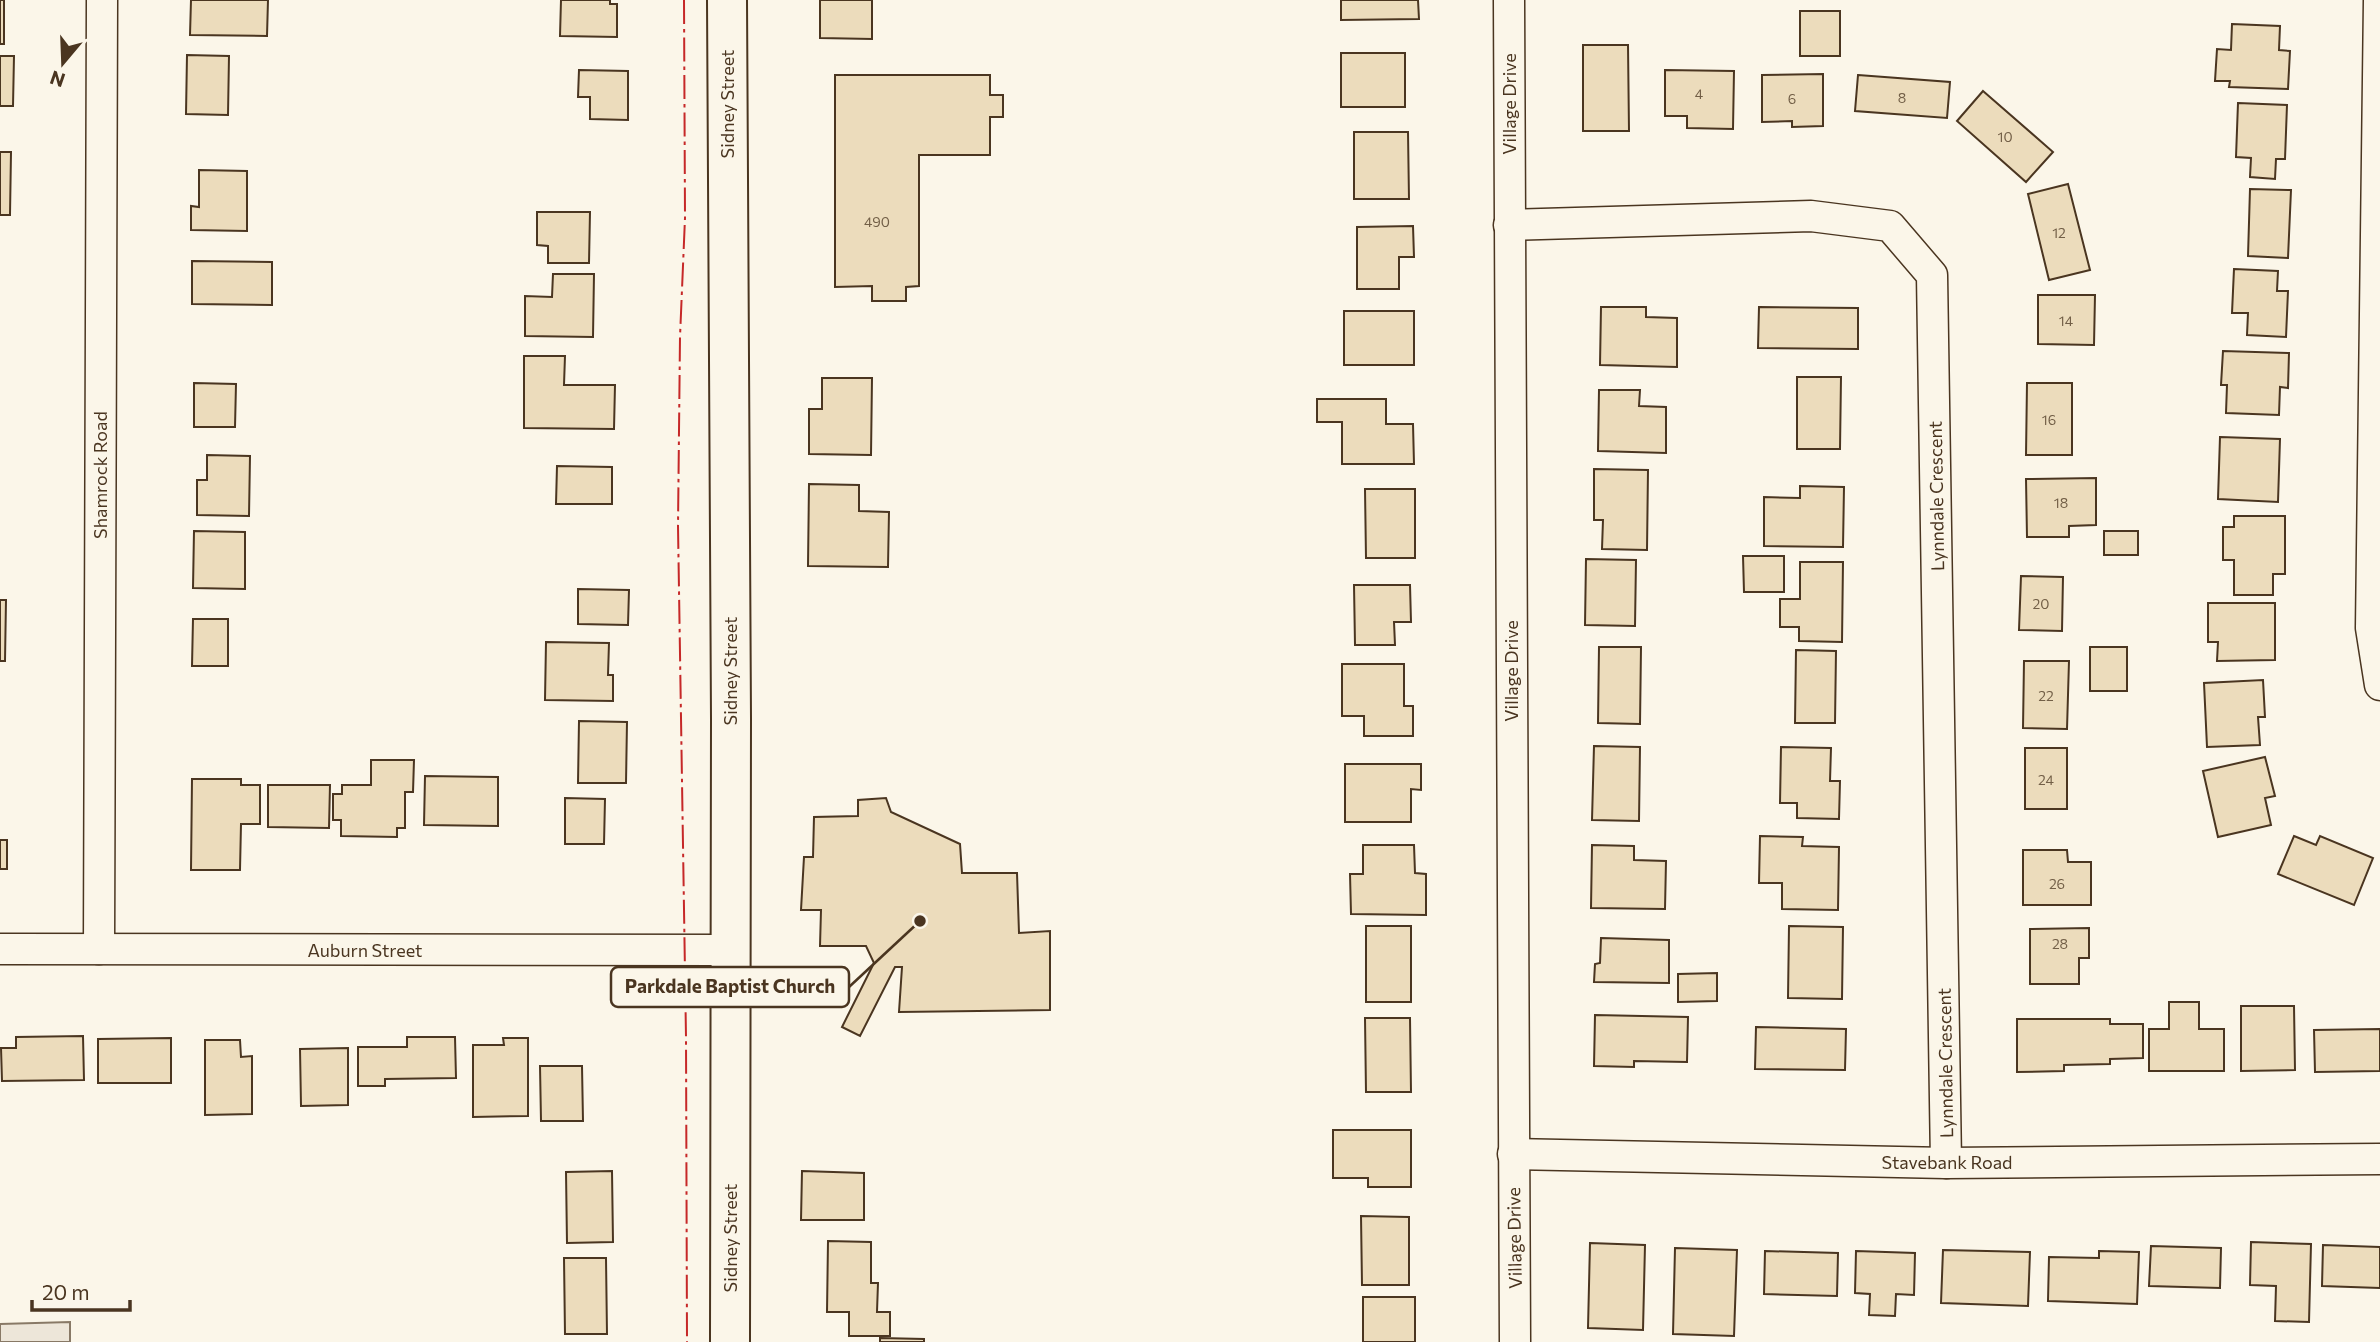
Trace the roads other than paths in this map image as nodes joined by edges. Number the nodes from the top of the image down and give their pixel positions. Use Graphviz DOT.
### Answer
graph roads {
  1 [pos="102,0"];
  2 [pos="726,0"];
  3 [pos="1508,0"];
  4 [pos="2379,0"];
  5 [pos="1509,225"];
  6 [pos="2380,685"];
  7 [pos="0,949"];
  8 [pos="99,949"];
  9 [pos="731,950"];
  10 [pos="1513,1154"];
  11 [pos="2380,1159"];
  12 [pos="1946,1163"];
  13 [pos="730,1342"];
  14 [pos="1515,1342"];
  1 -- 8 [label="street, Shamrock Road"];
  2 -- 9 [label="main road, Sidney Street"];
  3 -- 5 [label="street, Village Drive"];
  4 -- 6 [label="street"];
  5 -- 10 [label="street, Village Drive"];
  5 -- 12 [label="street, Lynndale Crescent"];
  7 -- 8 [label="street, Auburn Street"];
  8 -- 9 [label="street, Auburn Street"];
  9 -- 13 [label="main road, Sidney Street"];
  10 -- 12 [label="street, Stavebank Road"];
  10 -- 14 [label="street, Village Drive"];
  11 -- 12 [label="street, Stavebank Road"];
}
